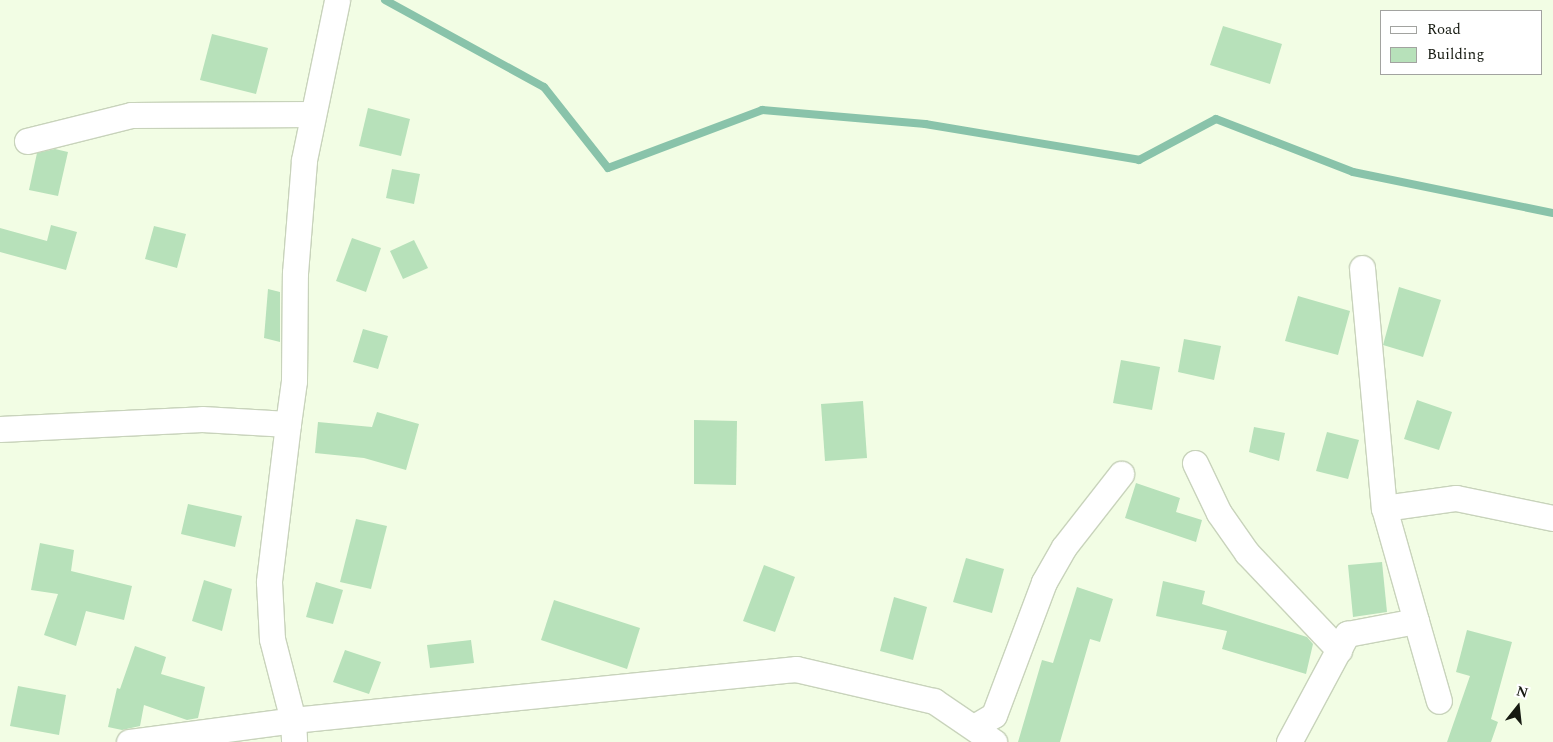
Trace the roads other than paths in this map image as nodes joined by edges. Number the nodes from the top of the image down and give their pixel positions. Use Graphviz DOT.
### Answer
graph roads {
  1 [pos="337,0"];
  2 [pos="312,114"];
  3 [pos="27,141"];
  4 [pos="1362,268"];
  5 [pos="288,424"];
  6 [pos="0,428"];
  7 [pos="1195,463"];
  8 [pos="1121,474"];
  9 [pos="1384,508"];
  10 [pos="1553,518"];
  11 [pos="1416,621"];
  12 [pos="1338,650"];
  13 [pos="1439,701"];
  14 [pos="974,727"];
  15 [pos="294,731"];
  16 [pos="129,742"];
  17 [pos="994,742"];
  18 [pos="1289,742"];
  1 -- 2 [label="street"];
  2 -- 3 [label="street"];
  2 -- 5 [label="street"];
  4 -- 9 [label="street"];
  5 -- 6 [label="street"];
  5 -- 15 [label="street"];
  7 -- 12 [label="street"];
  8 -- 14 [label="street"];
  9 -- 10 [label="street"];
  9 -- 11 [label="street"];
  11 -- 12 [label="street"];
  11 -- 13 [label="street"];
  12 -- 18 [label="street"];
  14 -- 15 [label="street"];
  14 -- 17 [label="street"];
  15 -- 16 [label="street"];
}
